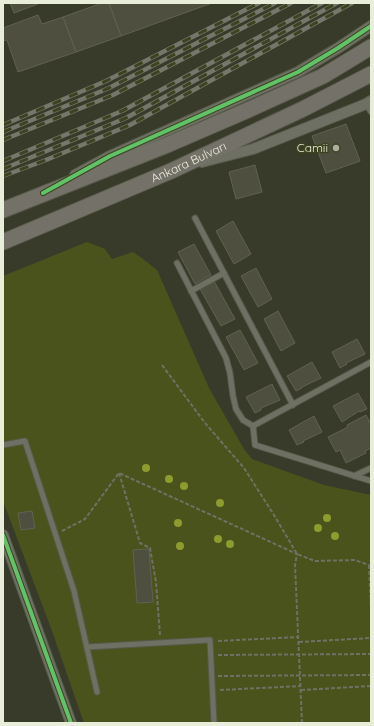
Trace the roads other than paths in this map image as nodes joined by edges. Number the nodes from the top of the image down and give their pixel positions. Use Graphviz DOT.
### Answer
graph roads {
  1 [pos="371,26"];
  2 [pos="371,47"];
  3 [pos="371,74"];
  4 [pos="369,105"];
  5 [pos="171,171"];
  6 [pos="43,193"];
  7 [pos="3,210"];
  8 [pos="195,218"];
  9 [pos="3,242"];
  10 [pos="177,263"];
  11 [pos="224,273"];
  12 [pos="192,292"];
  13 [pos="371,362"];
  14 [pos="293,405"];
  15 [pos="254,426"];
  16 [pos="3,445"];
  17 [pos="371,468"];
  18 [pos="354,476"];
  19 [pos="371,481"];
  20 [pos="3,535"];
  21 [pos="88,647"];
  22 [pos="98,692"];
  23 [pos="70,723"];
  24 [pos="214,723"];
  1 -- 6 [label="street"];
  2 -- 6 [label="main road, Ankara Bulvarı"];
  3 -- 5 [label="main road, Ankara Bulvarı"];
  4 -- 5 [label="street"];
  5 -- 9 [label="main road, Ankara Bulvarı"];
  6 -- 7 [label="main road, Ankara Bulvarı"];
  8 -- 11 [label="lane"];
  10 -- 12 [label="lane"];
  11 -- 12 [label="lane"];
  11 -- 14 [label="lane"];
  12 -- 15 [label="lane"];
  13 -- 14 [label="lane"];
  14 -- 15 [label="lane"];
  15 -- 18 [label="lane"];
  16 -- 21 [label="lane"];
  17 -- 18 [label="lane"];
  18 -- 19 [label="lane"];
  20 -- 23 [label="street"];
  21 -- 22 [label="lane"];
  21 -- 24 [label="lane"];
}
